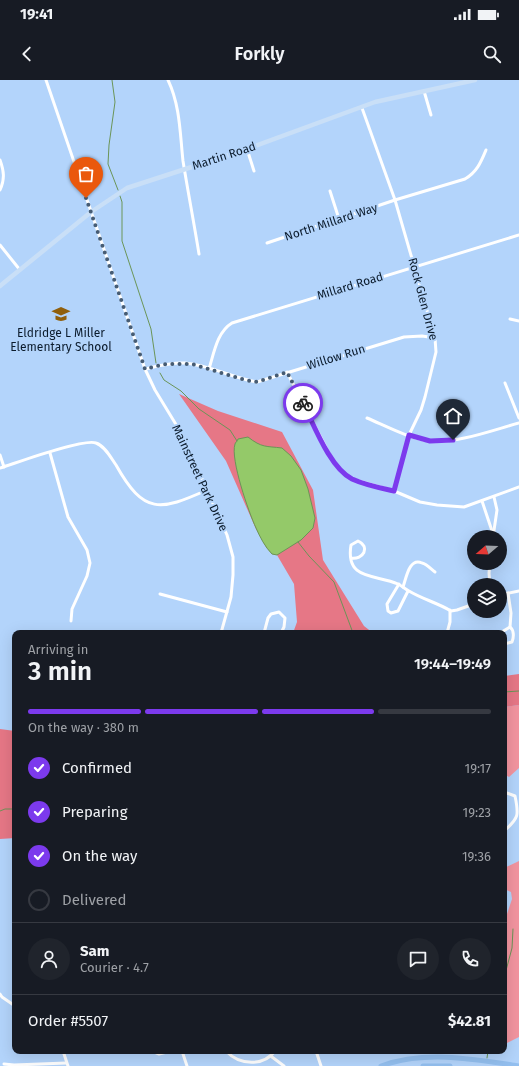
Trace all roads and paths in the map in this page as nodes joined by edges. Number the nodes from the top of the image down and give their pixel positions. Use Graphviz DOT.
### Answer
graph roads {
  1 [pos="46,80"];
  2 [pos="168,80"];
  3 [pos="475,80"];
  4 [pos="424,91"];
  5 [pos="362,108"];
  6 [pos="431,114"];
  7 [pos="247,149"];
  8 [pos="486,150"];
  9 [pos="0,160"];
  10 [pos="185,169"];
  11 [pos="254,171"];
  12 [pos="0,190"];
  13 [pos="330,191"];
  14 [pos="395,200"];
  15 [pos="91,212"];
  16 [pos="339,219"];
  17 [pos="519,235"];
  18 [pos="267,243"];
  19 [pos="0,245"];
  20 [pos="199,254"];
  21 [pos="416,266"];
  22 [pos="20,270"];
  23 [pos="0,286"];
  24 [pos="510,319"];
  25 [pos="519,321"];
  26 [pos="435,338"];
  27 [pos="145,369"];
  28 [pos="209,369"];
  29 [pos="287,372"];
  30 [pos="505,383"];
  31 [pos="366,418"];
  32 [pos="519,418"];
  33 [pos="519,423"];
  34 [pos="409,435"];
  35 [pos="50,452"];
  36 [pos="0,455"];
  37 [pos="4,467"];
  38 [pos="0,468"];
  39 [pos="519,488"];
  40 [pos="207,490"];
  41 [pos="394,491"];
  42 [pos="494,497"];
  43 [pos="482,501"];
  44 [pos="491,530"];
  45 [pos="494,530"];
  46 [pos="351,558"];
  47 [pos="435,572"];
  48 [pos="399,584"];
  49 [pos="403,587"];
  50 [pos="408,591"];
  51 [pos="519,591"];
  52 [pos="508,593"];
  53 [pos="160,594"];
  54 [pos="467,606"];
  55 [pos="450,610"];
  56 [pos="227,612"];
  57 [pos="71,621"];
  58 [pos="510,627"];
  59 [pos="222,630"];
  60 [pos="265,630"];
  61 [pos="282,630"];
  62 [pos="447,630"];
  63 [pos="505,630"];
  64 [pos="507,644"];
  65 [pos="507,793"];
  66 [pos="507,828"];
  67 [pos="0,994"];
  68 [pos="12,1004"];
  69 [pos="64,1054"];
  70 [pos="183,1054"];
  71 [pos="229,1054"];
  72 [pos="274,1054"];
  73 [pos="317,1054"];
  74 [pos="272,1057"];
  75 [pos="4,1064"];
  76 [pos="67,1064"];
  77 [pos="242,1065"];
  78 [pos="187,1066"];
  79 [pos="284,1066"];
  80 [pos="322,1066"];
  81 [pos="381,1066"];
  82 [pos="423,1066"];
  83 [pos="450,1066"];
  84 [pos="519,1066"];
  1 -- 15 [label="street, Mainstreet Park Drive"];
  2 -- 10 [label="street"];
  3 -- 4 [label="street, Martin Road"];
  4 -- 5 [label="street, Martin Road"];
  4 -- 6 [label="street"];
  5 -- 7 [label="street, Martin Road"];
  5 -- 14 [label="street, Rock Glen Drive"];
  7 -- 10 [label="street, Martin Road"];
  7 -- 11 [label="street"];
  8 -- 14 [label="street, North Millard Way"];
  9 -- 12 [label="street"];
  10 -- 15 [label="street, Martin Road"];
  10 -- 20 [label="street"];
  13 -- 16 [label="street"];
  14 -- 16 [label="street, North Millard Way"];
  14 -- 21 [label="street, Rock Glen Drive"];
  15 -- 22 [label="street, Martin Road"];
  15 -- 27 [label="street, Mainstreet Park Drive"];
  16 -- 18 [label="street, North Millard Way"];
  17 -- 21 [label="street, Millard Road"];
  19 -- 22 [label="street"];
  21 -- 26 [label="street, Rock Glen Drive"];
  21 -- 28 [label="street, Millard Road"];
  22 -- 23 [label="street, Martin Road"];
  24 -- 25 [label="street"];
  26 -- 29 [label="street, Willow Run"];
  26 -- 34 [label="street, Rock Glen Drive"];
  27 -- 28 [label="street, Willow Run"];
  27 -- 40 [label="street, Mainstreet Park Drive"];
  28 -- 29 [label="street, Willow Run"];
  29 -- 41 [label="street"];
  30 -- 32 [label="street"];
  31 -- 34 [label="street"];
  33 -- 34 [label="street"];
  34 -- 41 [label="street, Rock Glen Drive"];
  35 -- 37 [label="street"];
  35 -- 40 [label="street"];
  35 -- 57 [label="street"];
  36 -- 37 [label="street"];
  37 -- 38 [label="street"];
  39 -- 42 [label="street"];
  40 -- 56 [label="street, Mainstreet Park Drive"];
  41 -- 43 [label="street"];
  42 -- 43 [label="street"];
  42 -- 45 [label="street"];
  43 -- 44 [label="street"];
  46 -- 46 [label="street"];
  46 -- 48 [label="street"];
  47 -- 49 [label="street"];
  48 -- 49 [label="street"];
  48 -- 50 [label="street"];
  49 -- 50 [label="street"];
  50 -- 55 [label="street"];
  51 -- 52 [label="street"];
  52 -- 58 [label="street"];
  53 -- 56 [label="street"];
  54 -- 55 [label="street"];
  55 -- 62 [label="street"];
  56 -- 59 [label="street, Mainstreet Park Drive"];
  58 -- 63 [label="street"];
  58 -- 64 [label="street"];
  60 -- 61 [label="street"];
  65 -- 66 [label="street"];
  67 -- 68 [label="street"];
  69 -- 76 [label="street"];
  70 -- 78 [label="street"];
  71 -- 77 [label="street"];
  72 -- 74 [label="street"];
  73 -- 80 [label="street"];
  74 -- 77 [label="street"];
  74 -- 79 [label="street"];
  75 -- 76 [label="street"];
  81 -- 84 [label="main road"];
  82 -- 83 [label="main road"];
}
